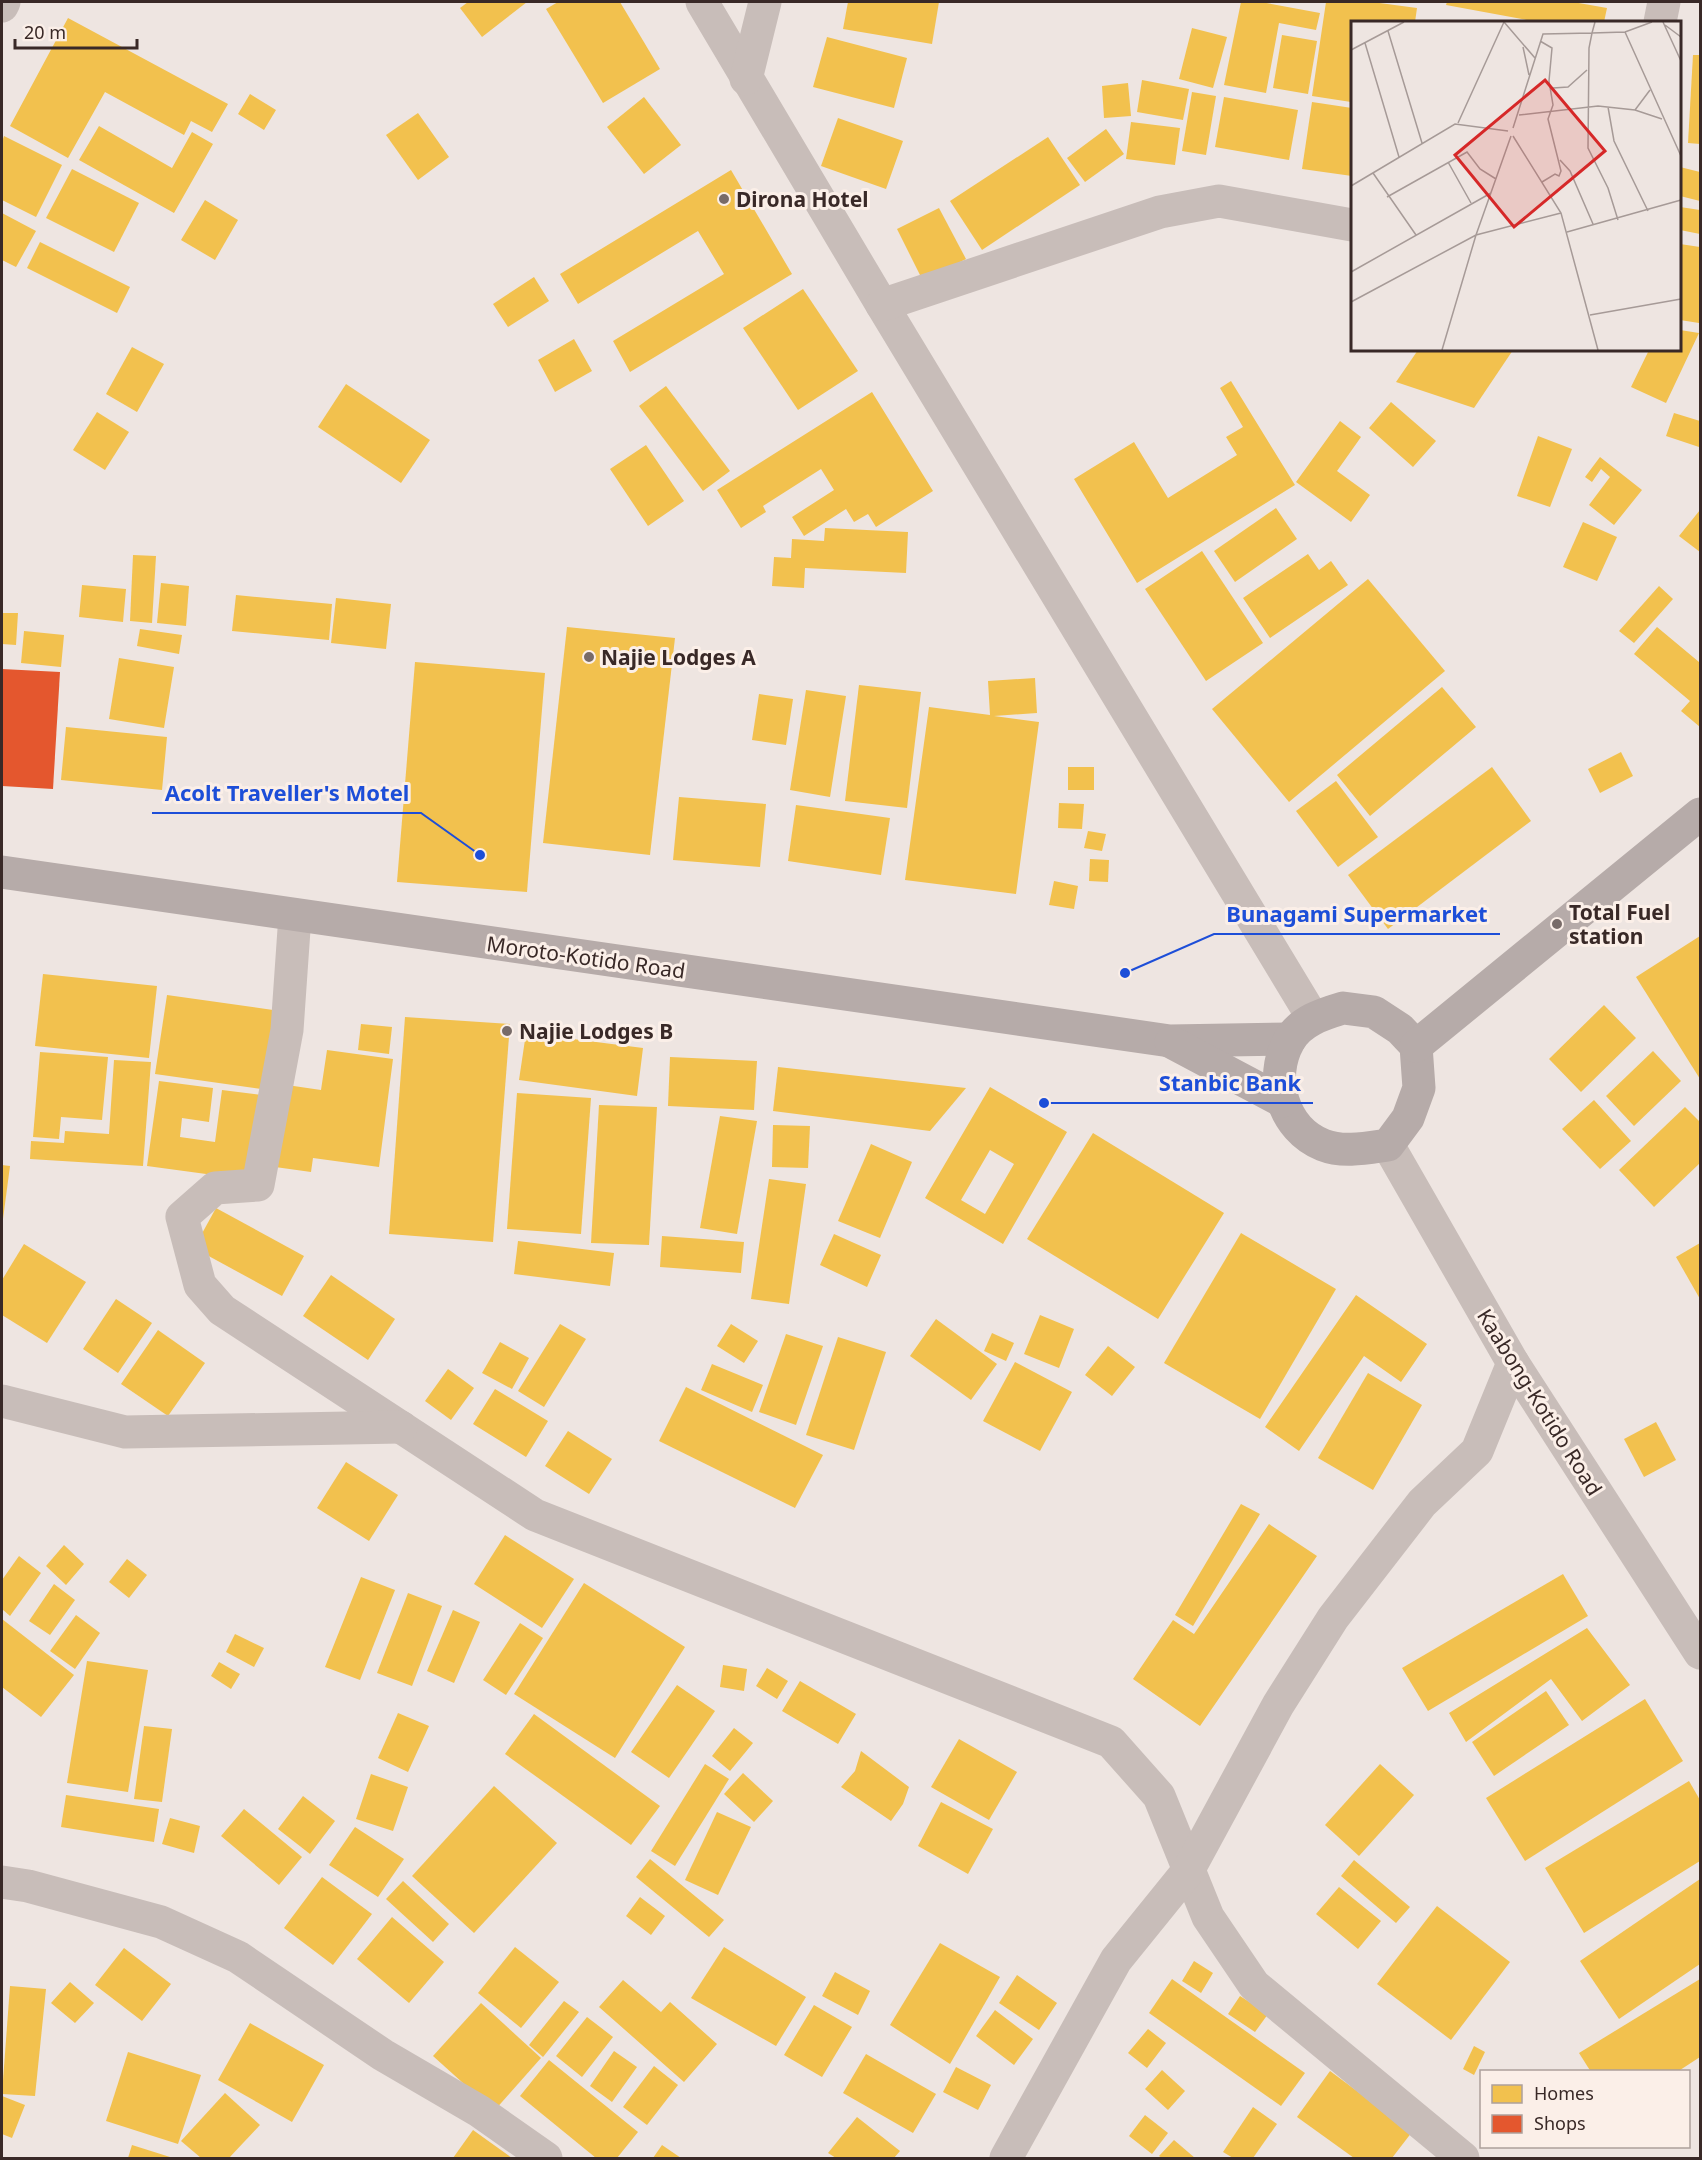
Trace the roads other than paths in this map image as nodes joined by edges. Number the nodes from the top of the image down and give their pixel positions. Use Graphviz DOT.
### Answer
graph roads {
  1 [pos="4,2"];
  2 [pos="702,2"];
  3 [pos="765,2"];
  4 [pos="1664,2"];
  5 [pos="2,6"];
  6 [pos="1660,21"];
  7 [pos="746,79"];
  8 [pos="1351,225"];
  9 [pos="882,305"];
  10 [pos="1701,814"];
  11 [pos="2,872"];
  12 [pos="295,915"];
  13 [pos="1301,1029"];
  14 [pos="1170,1041"];
  15 [pos="1416,1046"];
  16 [pos="1282,1101"];
  17 [pos="1388,1145"];
  18 [pos="1513,1363"];
  19 [pos="2,1401"];
  20 [pos="401,1428"];
  21 [pos="1701,1653"];
  22 [pos="1188,1871"];
  23 [pos="2,1882"];
  24 [pos="546,2158"];
  25 [pos="1006,2158"];
  26 [pos="1463,2158"];
  1 -- 5 [label="street"];
  2 -- 7 [label="street"];
  3 -- 7 [label="street"];
  4 -- 6 [label="street"];
  7 -- 9 [label="street"];
  8 -- 9 [label="street"];
  9 -- 13 [label="street"];
  10 -- 15 [label="main road"];
  11 -- 12 [label="main road, Moroto-Kotido Road"];
  12 -- 14 [label="main road, Moroto-Kotido Road"];
  12 -- 20 [label="street"];
  13 -- 14 [label="main road, Moroto-Kotido Road"];
  13 -- 15 [label="main road"];
  13 -- 16 [label="main road"];
  14 -- 16 [label="main road, Moroto-Kotido Road"];
  15 -- 17 [label="main road"];
  16 -- 17 [label="main road"];
  17 -- 18 [label="street, Kaabong-Kotido Road"];
  18 -- 21 [label="street, Kaabong-Kotido Road"];
  18 -- 22 [label="street"];
  19 -- 20 [label="street"];
  20 -- 22 [label="street"];
  22 -- 25 [label="street"];
  22 -- 26 [label="street"];
  23 -- 24 [label="street"];
}
